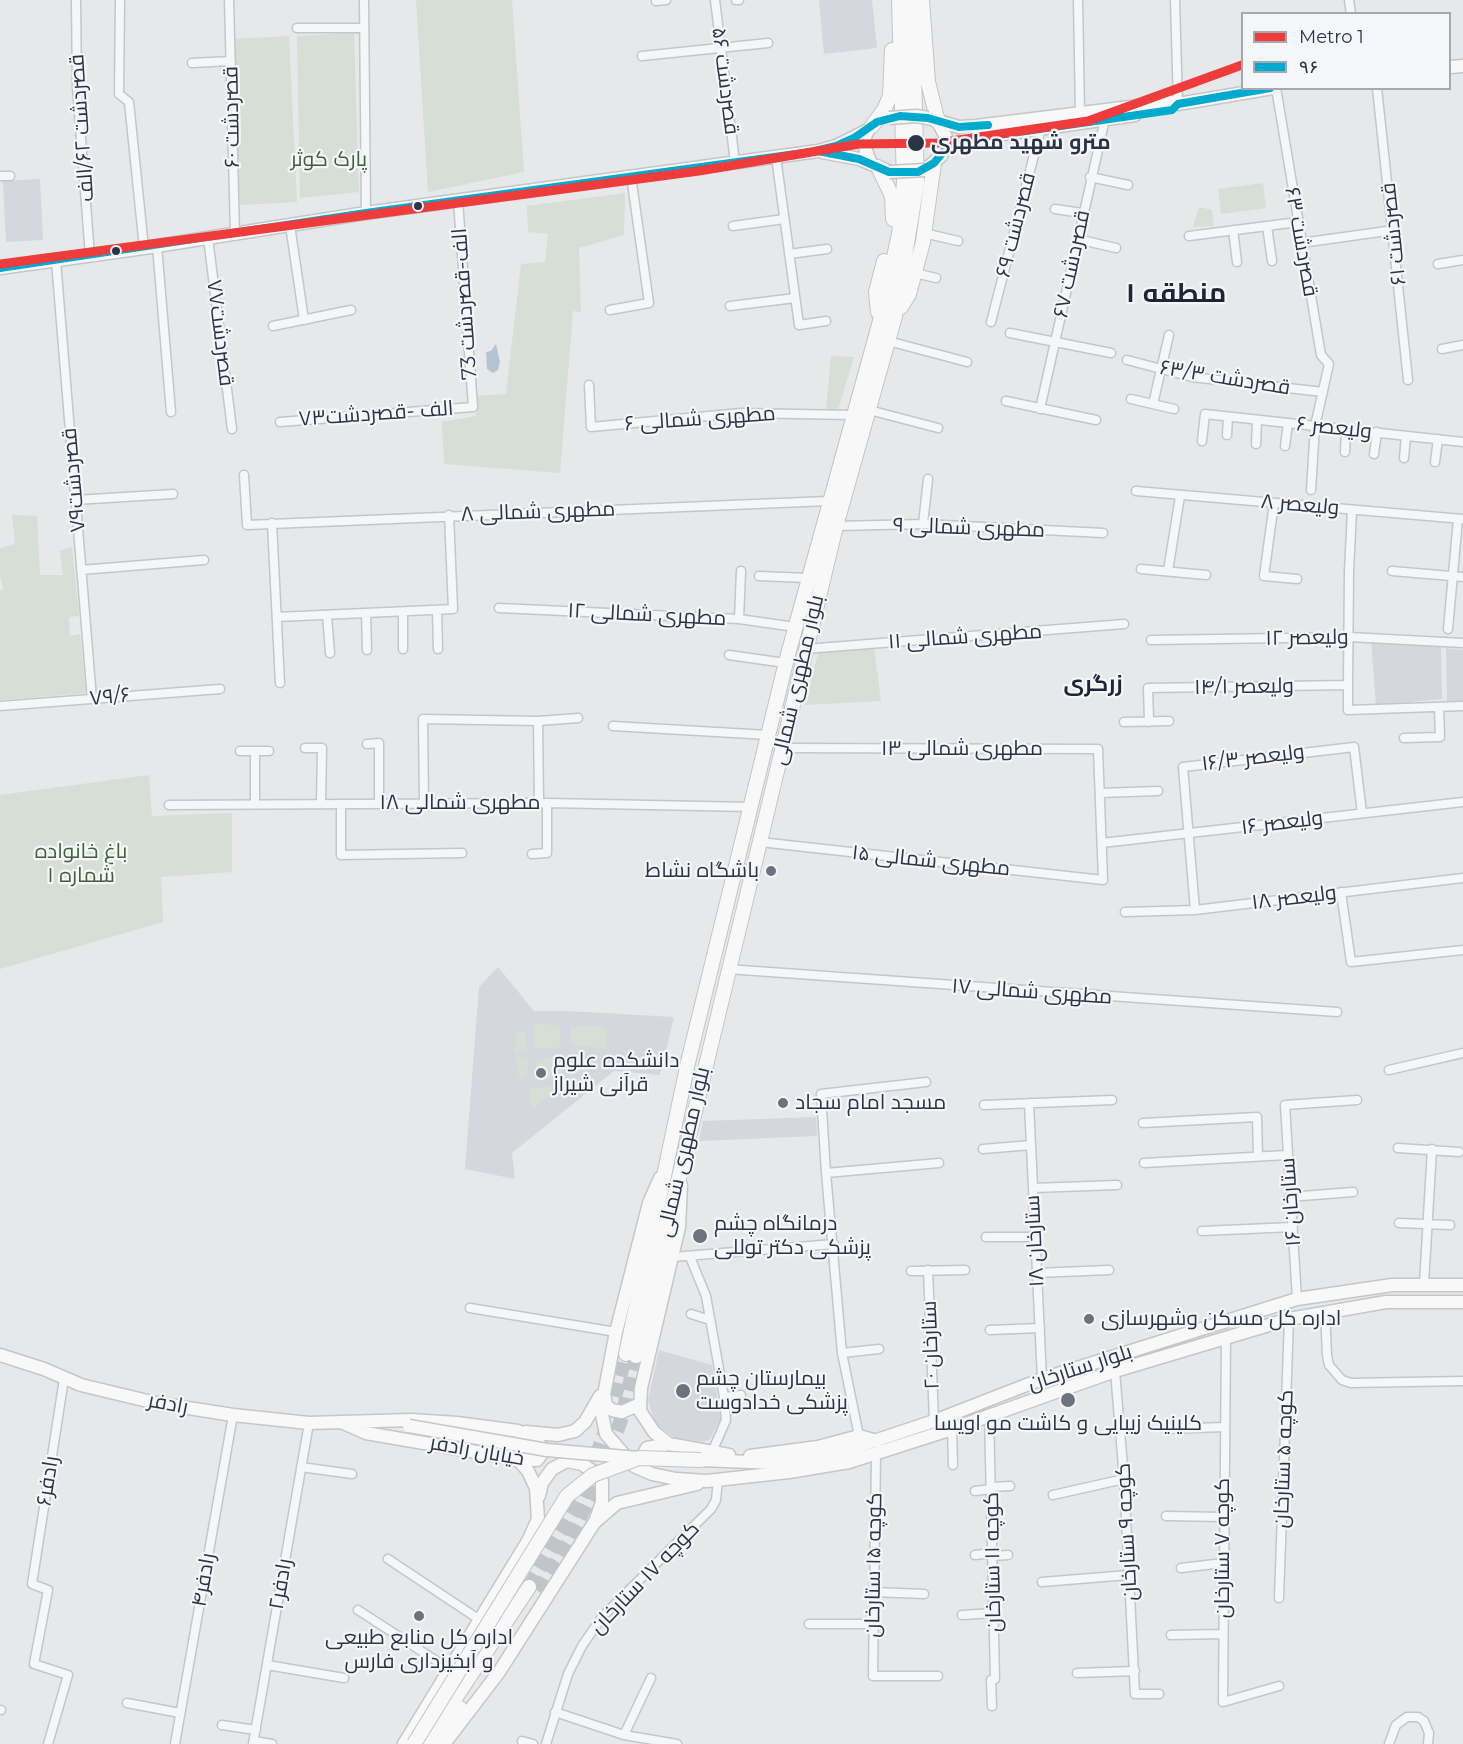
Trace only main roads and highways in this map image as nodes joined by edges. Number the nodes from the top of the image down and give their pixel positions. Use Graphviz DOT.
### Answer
graph roads {
  1 [pos="890,0"];
  2 [pos="899,0"];
  3 [pos="912,0"];
  4 [pos="922,0"];
  5 [pos="1263,90"];
  6 [pos="1178,104"];
  7 [pos="933,120"];
  8 [pos="870,128"];
  9 [pos="818,151"];
  10 [pos="944,151"];
  11 [pos="930,166"];
  12 [pos="880,168"];
  13 [pos="0,268"];
  14 [pos="895,316"];
  15 [pos="880,321"];
  16 [pos="674,1165"];
  17 [pos="1463,1285"];
  18 [pos="1463,1302"];
  19 [pos="0,1355"];
  20 [pos="631,1355"];
  21 [pos="603,1389"];
  22 [pos="640,1404"];
  23 [pos="341,1422"];
  24 [pos="519,1431"];
  25 [pos="878,1441"];
  26 [pos="669,1444"];
  27 [pos="707,1456"];
  28 [pos="639,1458"];
  29 [pos="517,1460"];
  30 [pos="582,1464"];
  31 [pos="657,1474"];
  32 [pos="712,1480"];
  33 [pos="539,1510"];
  34 [pos="594,1523"];
  35 [pos="404,1744"];
  36 [pos="414,1744"];
  37 [pos="425,1744"];
  38 [pos="436,1744"];
  39 [pos="444,1744"];
  1 -- 8 [label="main road"];
  2 -- 15 [label="main road, بلوار مطهرى شمالى"];
  3 -- 14 [label="main road, بلوار مطهرى شمالى"];
  4 -- 7 [label="main road"];
  5 -- 6 [label="main road"];
  6 -- 7 [label="main road"];
  6 -- 10 [label="main road"];
  7 -- 8 [label="main road, bridge"];
  7 -- 10 [label="main road"];
  8 -- 9 [label="main road"];
  8 -- 12 [label="main road"];
  9 -- 12 [label="main road"];
  9 -- 13 [label="main road"];
  10 -- 11 [label="main road"];
  11 -- 12 [label="main road, bridge"];
  11 -- 14 [label="main road"];
  12 -- 15 [label="main road"];
  14 -- 16 [label="main road, بلوار مطهرى شمالى"];
  15 -- 16 [label="main road, بلوار مطهرى شمالى"];
  16 -- 20 [label="main road, بلوار مطهرى شمالى"];
  16 -- 21 [label="main road"];
  16 -- 22 [label="main road"];
  17 -- 25 [label="main road, بلوار ستارخان"];
  18 -- 32 [label="main road, بلوار ستارخان"];
  19 -- 23 [label="main road, رادفر"];
  21 -- 22 [label="main road"];
  21 -- 24 [label="main road"];
  21 -- 31 [label="main road"];
  22 -- 26 [label="main road"];
  23 -- 24 [label="main road, خیابان رادفر"];
  23 -- 28 [label="main road, bridge"];
  23 -- 29 [label="main road, خیابان رادفر"];
  24 -- 29 [label="main road, خیابان رادفر"];
  24 -- 30 [label="main road"];
  25 -- 27 [label="main road"];
  25 -- 27 [label="main road, بلوار ستارخان"];
  26 -- 27 [label="main road"];
  26 -- 31 [label="main road"];
  27 -- 28 [label="main road, bridge"];
  28 -- 36 [label="main road, bridge"];
  29 -- 33 [label="main road"];
  30 -- 33 [label="main road"];
  30 -- 34 [label="main road"];
  31 -- 32 [label="main road"];
  32 -- 34 [label="main road"];
  33 -- 35 [label="main road"];
  34 -- 39 [label="main road"];
  37 -- 38 [label="main road"];
}
